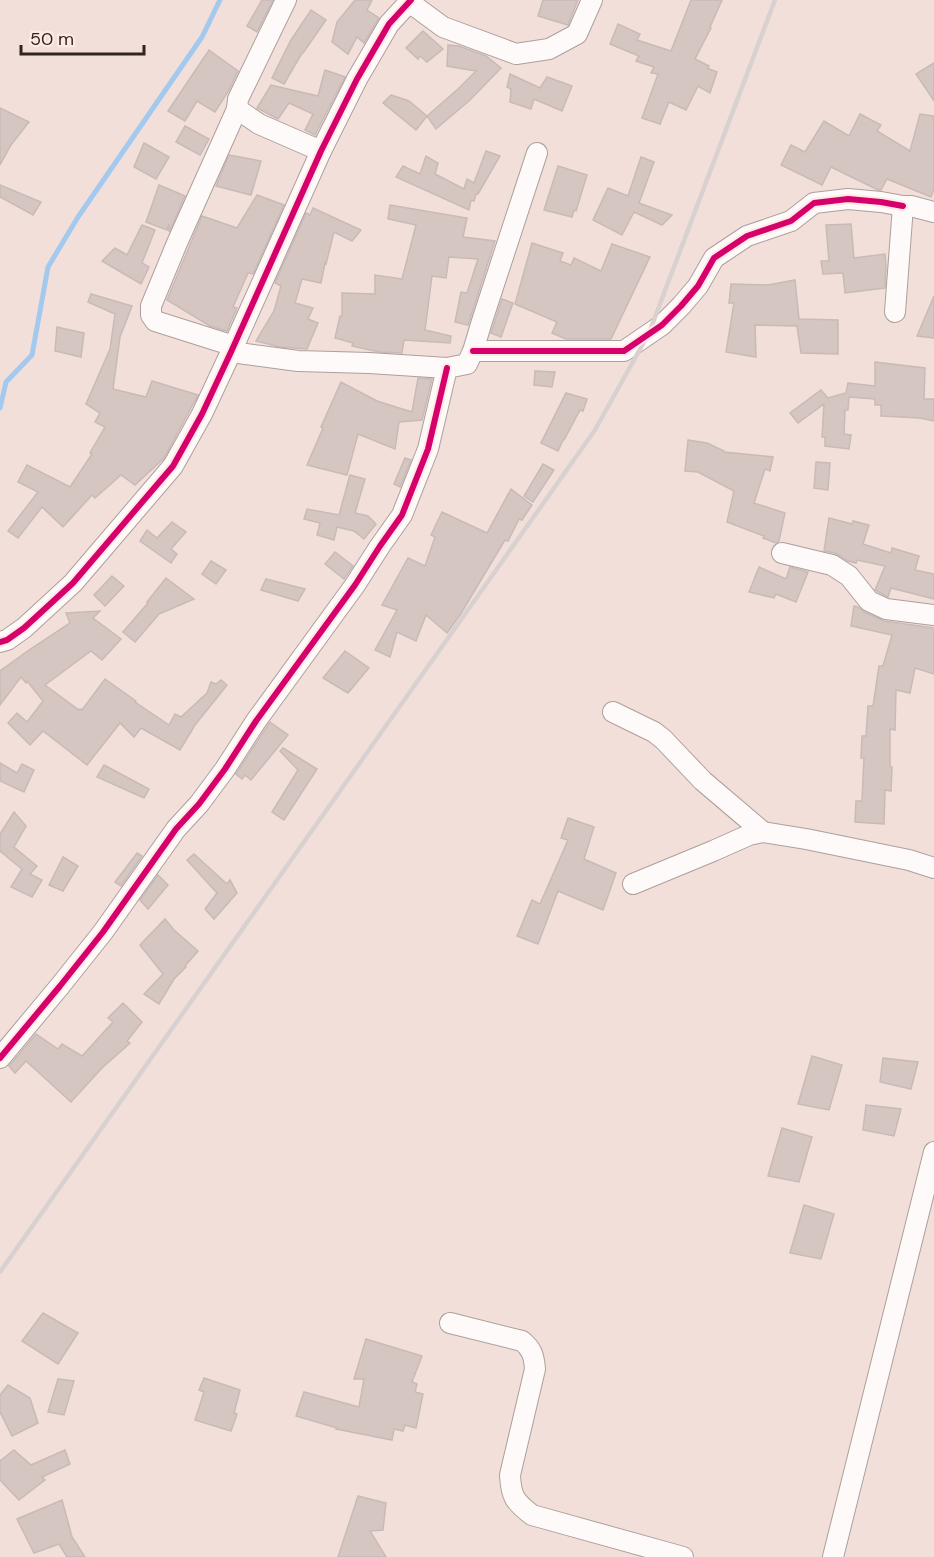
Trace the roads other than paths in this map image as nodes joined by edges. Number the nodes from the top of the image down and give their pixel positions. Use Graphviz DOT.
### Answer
graph roads {
  1 [pos="286,0"];
  2 [pos="592,0"];
  3 [pos="410,1"];
  4 [pos="237,109"];
  5 [pos="321,151"];
  6 [pos="537,153"];
  7 [pos="903,206"];
  8 [pos="934,212"];
  9 [pos="894,312"];
  10 [pos="233,349"];
  11 [pos="473,351"];
  12 [pos="447,368"];
  13 [pos="782,553"];
  14 [pos="934,615"];
  15 [pos="0,642"];
  16 [pos="613,712"];
  17 [pos="763,832"];
  18 [pos="934,868"];
  19 [pos="633,884"];
  20 [pos="0,1058"];
  21 [pos="934,1152"];
  22 [pos="450,1323"];
  23 [pos="683,1557"];
  24 [pos="833,1557"];
  1 -- 4 [label="street"];
  2 -- 3 [label="street"];
  3 -- 5 [label="street"];
  4 -- 5 [label="street"];
  4 -- 10 [label="street"];
  5 -- 10 [label="street"];
  6 -- 11 [label="street"];
  7 -- 8 [label="street"];
  7 -- 9 [label="street"];
  7 -- 11 [label="street"];
  10 -- 12 [label="street"];
  10 -- 15 [label="street"];
  11 -- 12 [label="street"];
  12 -- 20 [label="street"];
  13 -- 14 [label="street"];
  16 -- 17 [label="street"];
  17 -- 18 [label="street"];
  17 -- 19 [label="street"];
  21 -- 24 [label="street"];
  22 -- 23 [label="street"];
}
